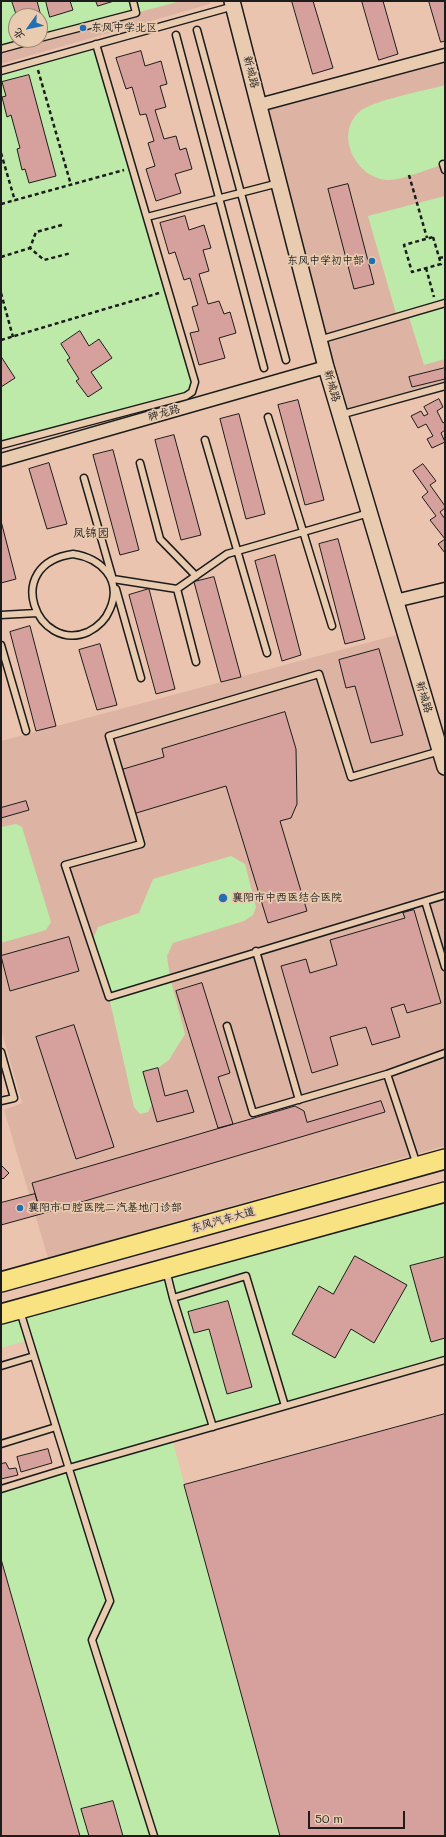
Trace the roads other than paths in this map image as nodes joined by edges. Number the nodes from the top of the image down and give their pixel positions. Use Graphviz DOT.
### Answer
graph roads {
  1 [pos="133,1"];
  2 [pos="233,3"];
  3 [pos="197,30"];
  4 [pos="176,35"];
  5 [pos="48,36"];
  6 [pos="96,44"];
  7 [pos="445,55"];
  8 [pos="1,71"];
  9 [pos="259,105"];
  10 [pos="279,183"];
  11 [pos="241,192"];
  12 [pos="219,198"];
  13 [pos="147,217"];
  14 [pos="445,303"];
  15 [pos="319,340"];
  16 [pos="286,360"];
  17 [pos="326,367"];
  18 [pos="264,368"];
  19 [pos="445,386"];
  20 [pos="340,415"];
  21 [pos="268,417"];
  22 [pos="206,440"];
  23 [pos="1,445"];
  24 [pos="1,460"];
  25 [pos="140,463"];
  26 [pos="84,478"];
  27 [pos="369,512"];
  28 [pos="302,532"];
  29 [pos="237,551"];
  30 [pos="196,576"];
  31 [pos="113,580"];
  32 [pos="445,589"];
  33 [pos="177,590"];
  34 [pos="395,601"];
  35 [pos="37,613"];
  36 [pos="1,615"];
  37 [pos="332,626"];
  38 [pos="1,645"];
  39 [pos="267,653"];
  40 [pos="196,662"];
  41 [pos="141,678"];
  42 [pos="26,731"];
  43 [pos="440,751"];
  44 [pos="445,767"];
  45 [pos="445,895"];
  46 [pos="425,901"];
  47 [pos="256,951"];
  48 [pos="445,967"];
  49 [pos="227,1026"];
  50 [pos="1,1052"];
  51 [pos="445,1054"];
  52 [pos="387,1074"];
  53 [pos="300,1100"];
  54 [pos="1,1101"];
  55 [pos="444,1158"];
  56 [pos="418,1166"];
  57 [pos="445,1192"];
  58 [pos="166,1269"];
  59 [pos="1,1282"];
  60 [pos="173,1298"];
  61 [pos="20,1309"];
  62 [pos="1,1314"];
  63 [pos="34,1356"];
  64 [pos="445,1360"];
  65 [pos="1,1366"];
  66 [pos="285,1406"];
  67 [pos="56,1427"];
  68 [pos="213,1427"];
  69 [pos="1,1444"];
  70 [pos="69,1468"];
  71 [pos="1,1489"];
  72 [pos="154,1836"];
  1 -- 5 [label="lane"];
  2 -- 6 [label="lane"];
  2 -- 9 [label="street, 新城路"];
  3 -- 11 [label="lane"];
  4 -- 12 [label="lane"];
  6 -- 8 [label="lane"];
  6 -- 13 [label="lane"];
  7 -- 9 [label="street"];
  9 -- 10 [label="street, 新城路"];
  10 -- 11 [label="lane"];
  10 -- 15 [label="street, 新城路"];
  11 -- 12 [label="lane"];
  11 -- 16 [label="lane"];
  12 -- 13 [label="lane"];
  12 -- 18 [label="lane"];
  13 -- 23 [label="lane"];
  14 -- 15 [label="lane"];
  15 -- 17 [label="street, 新城路"];
  17 -- 20 [label="street, 新城路"];
  17 -- 24 [label="street, 神龙路"];
  19 -- 20 [label="lane"];
  20 -- 27 [label="street, 新城路"];
  21 -- 28 [label="lane"];
  22 -- 29 [label="lane"];
  25 -- 30 [label="lane"];
  26 -- 31 [label="lane"];
  27 -- 28 [label="lane"];
  27 -- 34 [label="street, 新城路"];
  28 -- 29 [label="lane"];
  28 -- 37 [label="lane"];
  29 -- 30 [label="lane"];
  29 -- 39 [label="lane"];
  30 -- 33 [label="lane"];
  31 -- 33 [label="lane"];
  31 -- 35 [label="lane"];
  31 -- 35 [label="lane"];
  31 -- 41 [label="lane"];
  32 -- 34 [label="street"];
  33 -- 40 [label="lane"];
  34 -- 43 [label="street, 新城路"];
  35 -- 36 [label="lane"];
  38 -- 42 [label="lane"];
  43 -- 44 [label="street, 新城路"];
  43 -- 47 [label="lane"];
  45 -- 46 [label="lane"];
  46 -- 47 [label="lane"];
  46 -- 48 [label="lane"];
  47 -- 53 [label="lane"];
  49 -- 53 [label="lane"];
  50 -- 54 [label="lane"];
  51 -- 52 [label="lane"];
  52 -- 53 [label="lane"];
  52 -- 56 [label="lane"];
  55 -- 56 [label="main road, 东风汽车大道"];
  56 -- 59 [label="main road, 东风汽车大道"];
  57 -- 58 [label="main road"];
  58 -- 60 [label="lane"];
  58 -- 61 [label="main road"];
  60 -- 66 [label="lane"];
  60 -- 68 [label="lane"];
  61 -- 62 [label="main road"];
  61 -- 63 [label="lane"];
  63 -- 65 [label="lane"];
  63 -- 67 [label="lane"];
  64 -- 66 [label="lane"];
  66 -- 68 [label="lane"];
  67 -- 69 [label="lane"];
  67 -- 70 [label="lane"];
  68 -- 70 [label="lane"];
  70 -- 71 [label="lane"];
  70 -- 72 [label="lane"];
}
